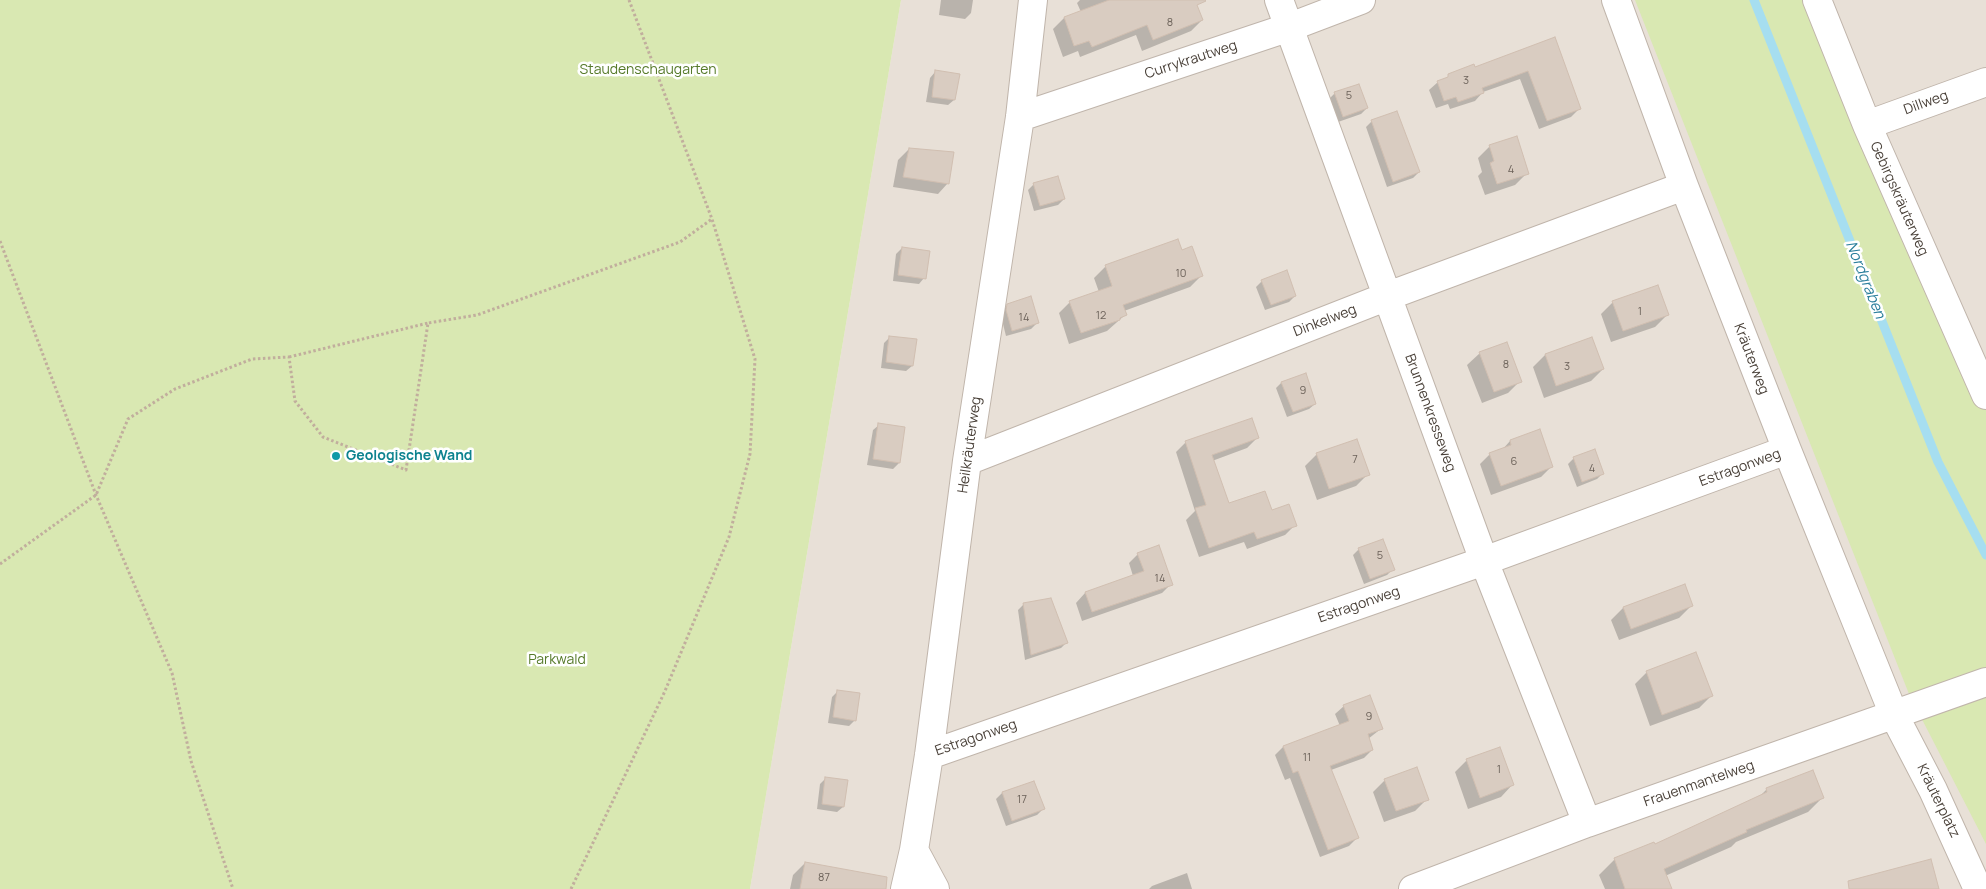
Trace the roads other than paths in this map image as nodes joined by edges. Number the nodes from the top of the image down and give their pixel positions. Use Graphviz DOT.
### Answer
graph roads {
  1 [pos="1033,0"];
  2 [pos="1279,0"];
  3 [pos="1361,0"];
  4 [pos="1616,0"];
  5 [pos="1817,0"];
  6 [pos="1290,27"];
  7 [pos="1986,82"];
  8 [pos="1020,117"];
  9 [pos="1867,125"];
  10 [pos="1684,186"];
  11 [pos="1388,296"];
  12 [pos="1984,386"];
  13 [pos="1787,450"];
  14 [pos="967,461"];
  15 [pos="1484,561"];
  16 [pos="1986,682"];
  17 [pos="1894,715"];
  18 [pos="928,755"];
  19 [pos="1587,823"];
  20 [pos="914,850"];
  21 [pos="905,889"];
  22 [pos="935,889"];
  23 [pos="1413,889"];
  24 [pos="1978,889"];
  1 -- 8 [label="lane, Heilkräuterweg"];
  2 -- 6 [label="lane, Brunnenkresseweg"];
  3 -- 6 [label="lane, Currykrautweg"];
  4 -- 10 [label="lane, Kräuterweg"];
  5 -- 9 [label="lane, Gebirgskräuterweg"];
  6 -- 8 [label="lane, Currykrautweg"];
  6 -- 11 [label="lane, Brunnenkresseweg"];
  7 -- 9 [label="lane, Dillweg"];
  8 -- 14 [label="lane, Heilkräuterweg"];
  9 -- 12 [label="lane, Gebirgskräuterweg"];
  10 -- 11 [label="lane, Dinkelweg"];
  10 -- 13 [label="lane, Kräuterweg"];
  11 -- 14 [label="lane, Dinkelweg"];
  11 -- 15 [label="lane, Brunnenkresseweg"];
  13 -- 15 [label="lane, Estragonweg"];
  13 -- 17 [label="lane, Kräuterweg"];
  14 -- 18 [label="lane, Heilkräuterweg"];
  15 -- 18 [label="lane, Estragonweg"];
  15 -- 19 [label="lane, Brunnenkresseweg"];
  16 -- 17 [label="lane, Frauenmantelweg"];
  17 -- 19 [label="lane, Frauenmantelweg"];
  17 -- 24 [label="lane, Kräuterplatz"];
  18 -- 20 [label="lane, Heilkräuterweg"];
  19 -- 23 [label="lane, Frauenmantelweg"];
  20 -- 21 [label="lane, Heilkräuterweg"];
  20 -- 22 [label="lane"];
}
